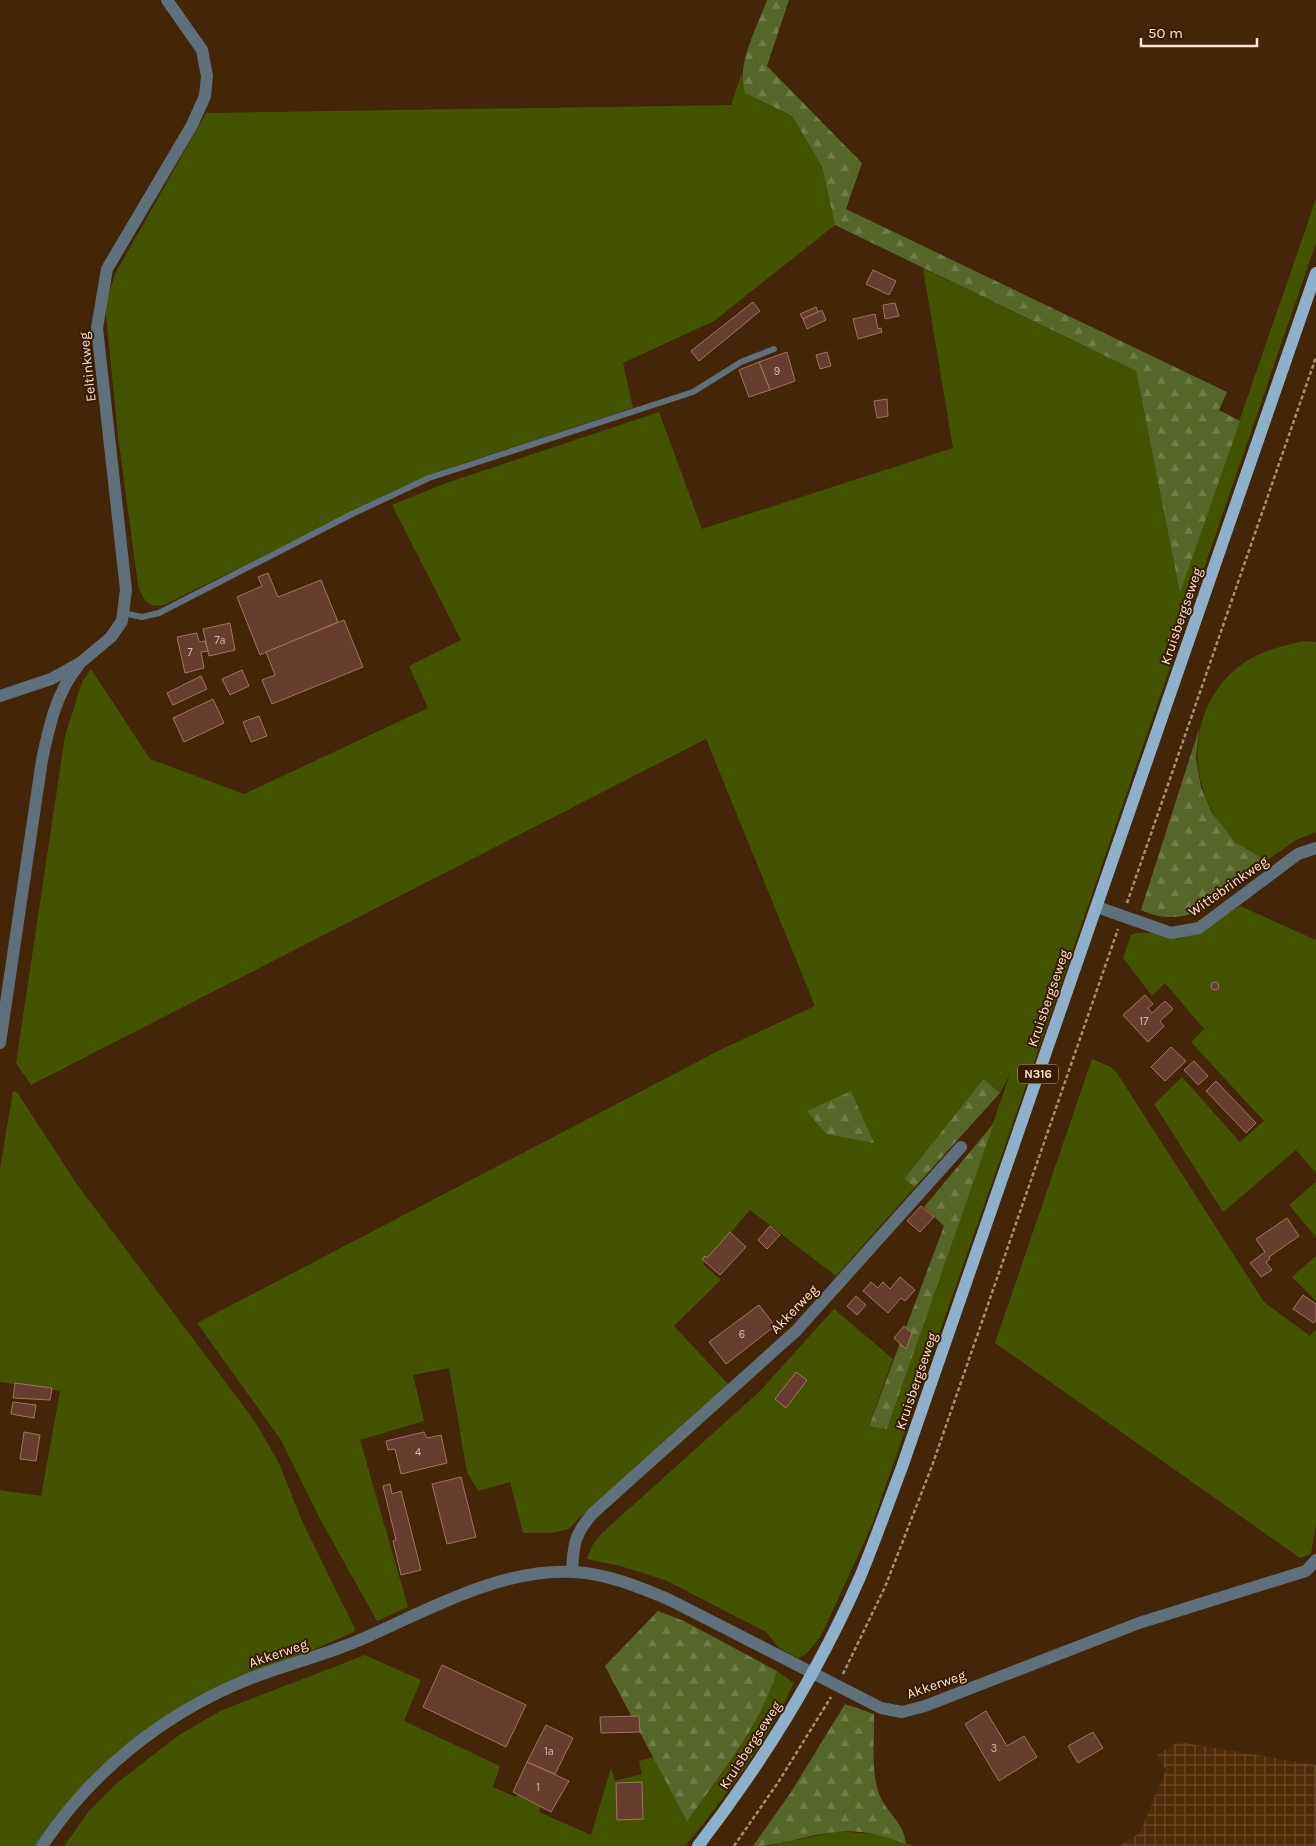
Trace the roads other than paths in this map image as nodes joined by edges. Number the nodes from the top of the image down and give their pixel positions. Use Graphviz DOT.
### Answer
graph roads {
  1 [pos="167,0"];
  2 [pos="1316,273"];
  3 [pos="774,349"];
  4 [pos="123,613"];
  5 [pos="80,663"];
  6 [pos="0,696"];
  7 [pos="1316,848"];
  8 [pos="1097,907"];
  9 [pos="0,1043"];
  10 [pos="961,1147"];
  11 [pos="1316,1560"];
  12 [pos="572,1572"];
  13 [pos="812,1674"];
  14 [pos="42,1846"];
  15 [pos="698,1846"];
  1 -- 4 [label="street, Eeltinkweg"];
  2 -- 8 [label="main road, Kruisbergseweg / N316"];
  3 -- 4 [label="lane"];
  4 -- 5 [label="street, Eeltinkweg"];
  5 -- 6 [label="street, Eeltinkweg"];
  5 -- 9 [label="street"];
  7 -- 8 [label="street, Wittebrinkweg"];
  8 -- 13 [label="main road, Kruisbergseweg / N316"];
  10 -- 12 [label="street, Akkerweg"];
  11 -- 13 [label="street, Akkerweg"];
  12 -- 13 [label="street, Akkerweg"];
  12 -- 14 [label="street, Akkerweg"];
  13 -- 15 [label="main road, Kruisbergseweg / N316"];
}
